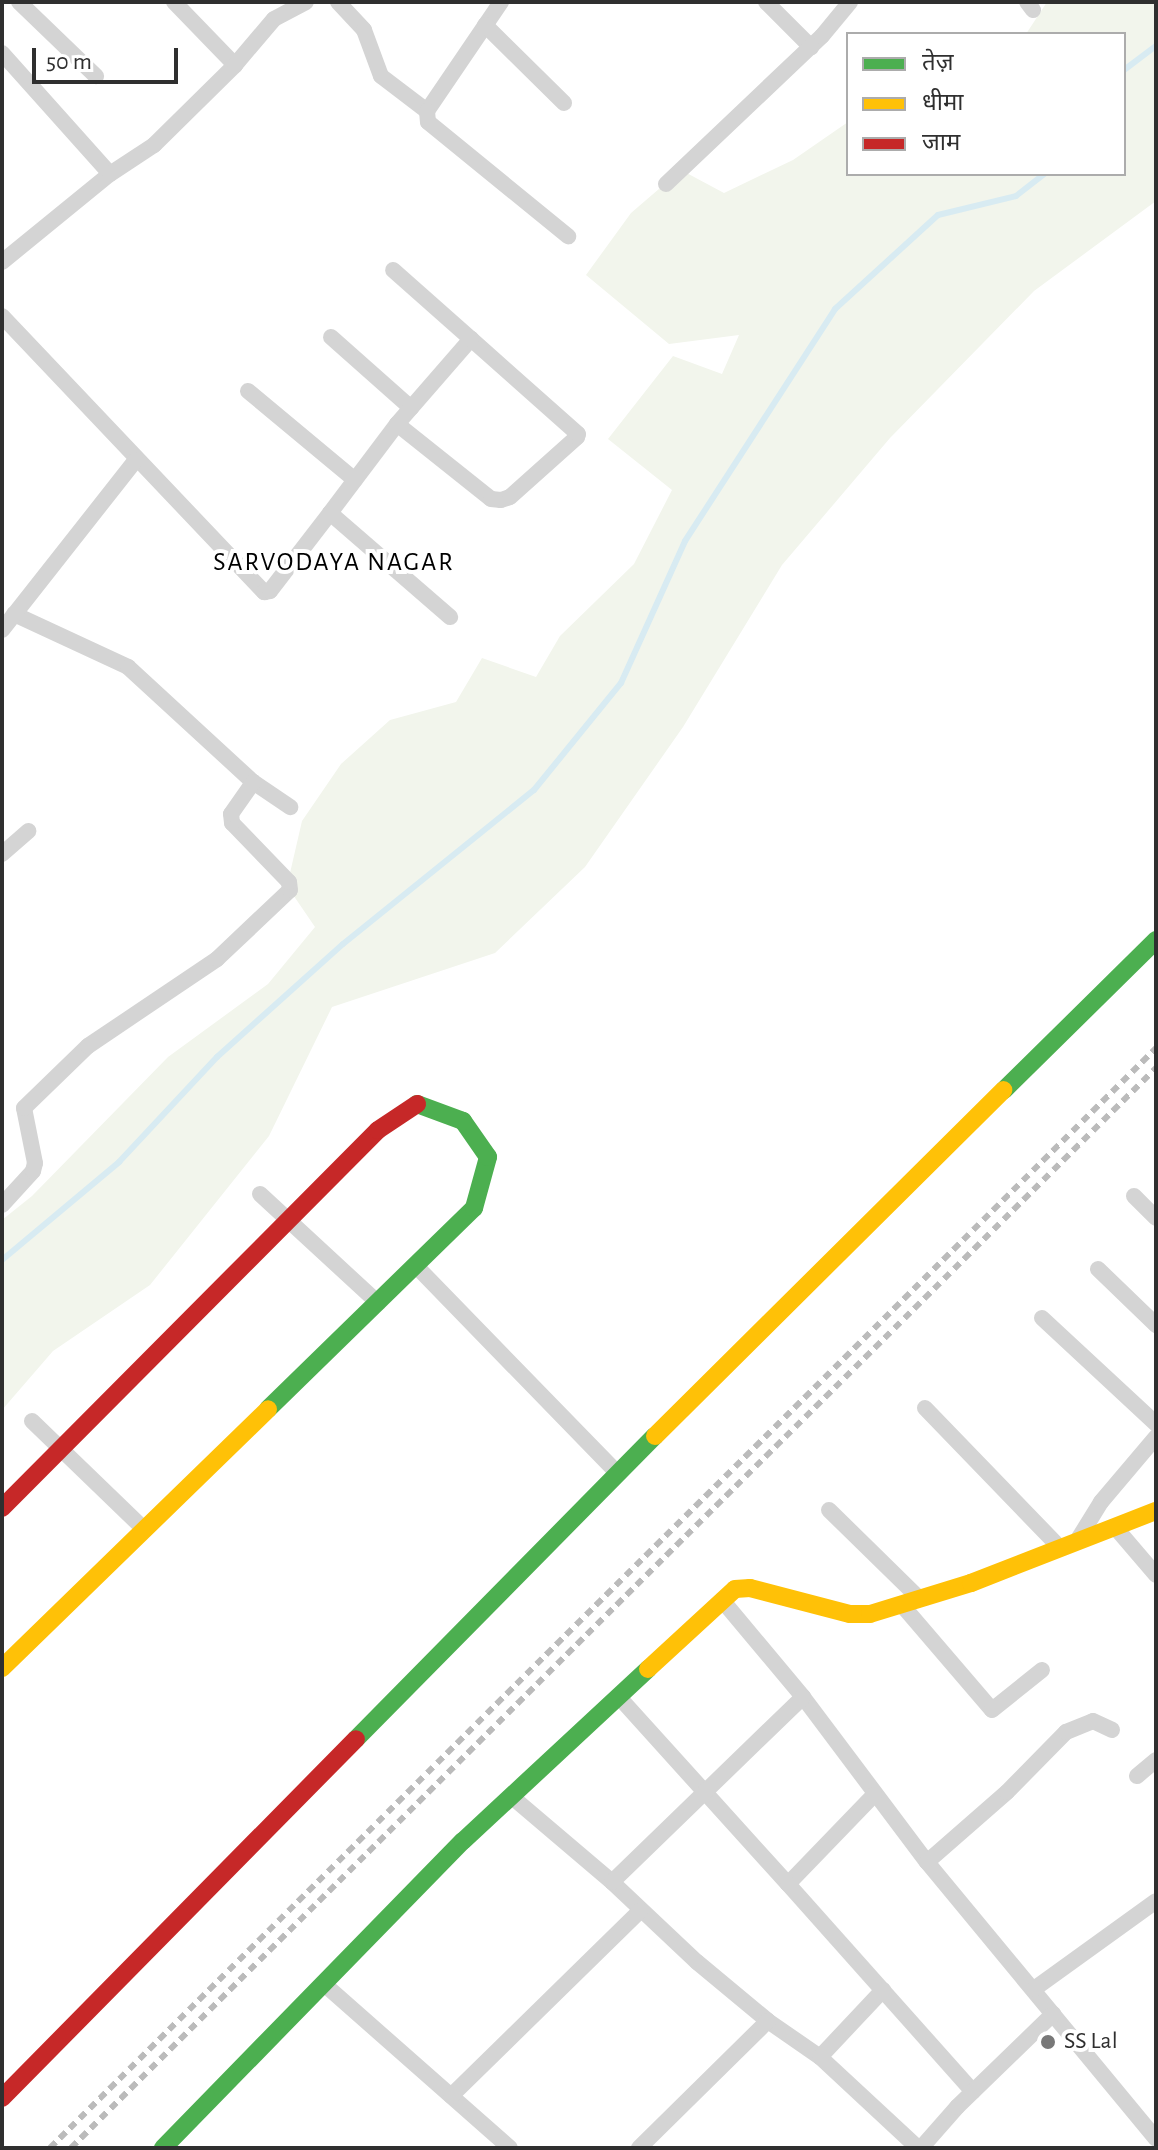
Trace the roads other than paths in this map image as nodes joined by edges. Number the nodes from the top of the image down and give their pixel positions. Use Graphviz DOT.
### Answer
graph roads {
  1 [pos="19,2"];
  2 [pos="174,2"];
  3 [pos="306,2"];
  4 [pos="338,2"];
  5 [pos="501,2"];
  6 [pos="766,2"];
  7 [pos="850,2"];
  8 [pos="485,25"];
  9 [pos="811,47"];
  10 [pos="2,53"];
  11 [pos="235,65"];
  12 [pos="96,76"];
  13 [pos="564,103"];
  14 [pos="427,111"];
  15 [pos="110,174"];
  16 [pos="666,184"];
  17 [pos="568,236"];
  18 [pos="3,260"];
  19 [pos="393,270"];
  20 [pos="2,316"];
  21 [pos="331,337"];
  22 [pos="471,339"];
  23 [pos="248,391"];
  24 [pos="411,408"];
  25 [pos="397,424"];
  26 [pos="136,460"];
  27 [pos="355,480"];
  28 [pos="330,513"];
  29 [pos="14,614"];
  30 [pos="450,617"];
  31 [pos="2,630"];
  32 [pos="253,782"];
  33 [pos="290,807"];
  34 [pos="28,831"];
  35 [pos="4,848"];
  36 [pos="1156,940"];
  37 [pos="260,1194"];
  38 [pos="1134,1196"];
  39 [pos="2,1205"];
  40 [pos="1156,1218"];
  41 [pos="289,1220"];
  42 [pos="416,1266"];
  43 [pos="1098,1269"];
  44 [pos="378,1303"];
  45 [pos="1042,1318"];
  46 [pos="1156,1325"];
  47 [pos="925,1408"];
  48 [pos="32,1421"];
  49 [pos="1156,1424"];
  50 [pos="1156,1437"];
  51 [pos="61,1449"];
  52 [pos="617,1473"];
  53 [pos="2,1508"];
  54 [pos="829,1510"];
  55 [pos="1156,1511"];
  56 [pos="1115,1527"];
  57 [pos="145,1530"];
  58 [pos="1068,1544"];
  59 [pos="1156,1575"];
  60 [pos="722,1600"];
  61 [pos="911,1602"];
  62 [pos="2,1668"];
  63 [pos="1042,1670"];
  64 [pos="618,1696"];
  65 [pos="803,1697"];
  66 [pos="1112,1730"];
  67 [pos="1156,1760"];
  68 [pos="1137,1776"];
  69 [pos="707,1791"];
  70 [pos="874,1795"];
  71 [pos="511,1796"];
  72 [pos="927,1862"];
  73 [pos="612,1882"];
  74 [pos="788,1884"];
  75 [pos="1156,1901"];
  76 [pos="640,1911"];
  77 [pos="324,1984"];
  78 [pos="1034,1989"];
  79 [pos="883,1990"];
  80 [pos="1053,2014"];
  81 [pos="768,2021"];
  82 [pos="820,2057"];
  83 [pos="973,2092"];
  84 [pos="451,2096"];
  85 [pos="2,2098"];
  86 [pos="1155,2144"];
  87 [pos="163,2148"];
  88 [pos="510,2148"];
  89 [pos="639,2148"];
  90 [pos="920,2148"];
  1 -- 12 [label="street"];
  2 -- 11 [label="street"];
  3 -- 11 [label="street"];
  4 -- 14 [label="street"];
  5 -- 8 [label="street"];
  6 -- 9 [label="street"];
  7 -- 9 [label="street"];
  8 -- 13 [label="street"];
  8 -- 14 [label="street"];
  9 -- 16 [label="street"];
  10 -- 15 [label="street"];
  11 -- 15 [label="street"];
  14 -- 17 [label="street"];
  15 -- 18 [label="street"];
  19 -- 22 [label="street"];
  20 -- 26 [label="street"];
  21 -- 24 [label="street"];
  22 -- 24 [label="street"];
  22 -- 25 [label="street"];
  23 -- 27 [label="street"];
  24 -- 25 [label="street"];
  25 -- 27 [label="street"];
  26 -- 28 [label="street"];
  26 -- 29 [label="street"];
  27 -- 28 [label="street"];
  28 -- 30 [label="street"];
  29 -- 31 [label="street"];
  29 -- 32 [label="street"];
  32 -- 33 [label="street"];
  32 -- 39 [label="street"];
  34 -- 35 [label="street"];
  36 -- 52 [label="street"];
  37 -- 41 [label="street"];
  38 -- 40 [label="street"];
  41 -- 42 [label="street"];
  41 -- 44 [label="street"];
  41 -- 51 [label="street"];
  42 -- 44 [label="street"];
  42 -- 52 [label="street"];
  43 -- 46 [label="street"];
  44 -- 57 [label="street"];
  45 -- 49 [label="street"];
  47 -- 58 [label="street"];
  48 -- 51 [label="street"];
  50 -- 58 [label="street"];
  51 -- 53 [label="street"];
  51 -- 57 [label="street"];
  52 -- 85 [label="street"];
  54 -- 61 [label="street"];
  55 -- 56 [label="street"];
  56 -- 58 [label="street"];
  56 -- 59 [label="street"];
  57 -- 62 [label="street"];
  58 -- 61 [label="street"];
  60 -- 61 [label="street"];
  60 -- 64 [label="street"];
  60 -- 65 [label="street"];
  61 -- 63 [label="street"];
  64 -- 69 [label="street"];
  64 -- 71 [label="street"];
  65 -- 69 [label="street"];
  65 -- 70 [label="street"];
  66 -- 72 [label="street"];
  67 -- 68 [label="street"];
  69 -- 73 [label="street"];
  69 -- 74 [label="street"];
  70 -- 72 [label="street"];
  70 -- 74 [label="street"];
  71 -- 73 [label="street"];
  71 -- 77 [label="street"];
  72 -- 78 [label="street"];
  73 -- 76 [label="street"];
  74 -- 79 [label="street"];
  75 -- 78 [label="street"];
  76 -- 81 [label="street"];
  76 -- 84 [label="street"];
  77 -- 84 [label="street"];
  77 -- 87 [label="street"];
  78 -- 80 [label="street"];
  79 -- 82 [label="street"];
  79 -- 83 [label="street"];
  80 -- 83 [label="street"];
  80 -- 86 [label="street"];
  81 -- 82 [label="street"];
  81 -- 89 [label="street"];
  82 -- 90 [label="street"];
  83 -- 90 [label="street"];
  84 -- 88 [label="street"];
}
